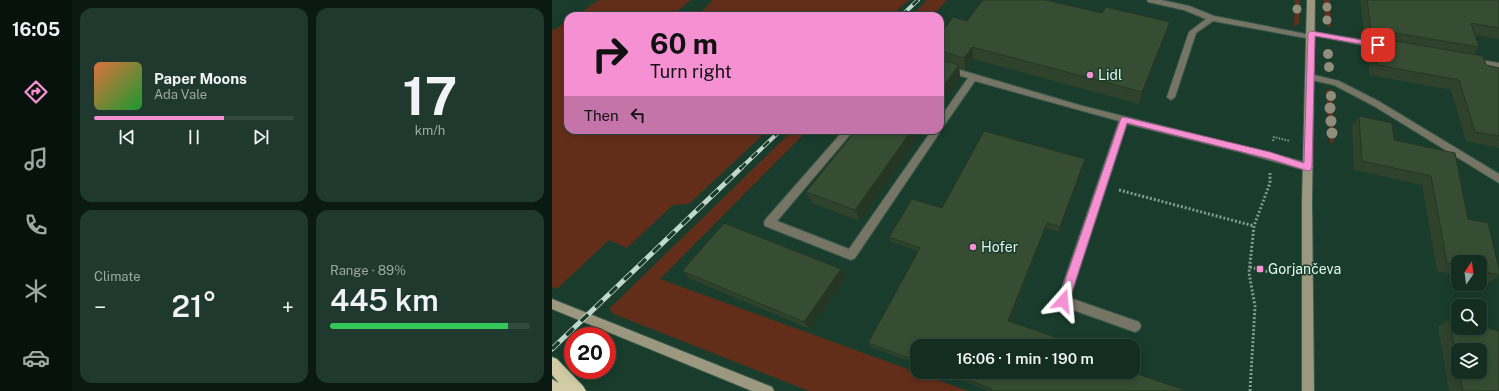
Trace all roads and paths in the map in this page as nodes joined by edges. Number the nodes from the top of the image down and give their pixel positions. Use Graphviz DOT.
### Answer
graph roads {
  1 [pos="1151,0"];
  2 [pos="1311,0"];
  3 [pos="1212,18"];
  4 [pos="1311,35"];
  5 [pos="1393,48"];
  6 [pos="1461,60"];
  7 [pos="1499,66"];
  8 [pos="944,68"];
  9 [pos="973,77"];
  10 [pos="1310,77"];
  11 [pos="1171,97"];
  12 [pos="944,119"];
  13 [pos="1124,120"];
  14 [pos="846,134"];
  15 [pos="933,134"];
  16 [pos="1274,137"];
  17 [pos="1270,156"];
  18 [pos="1308,167"];
  19 [pos="1499,179"];
  20 [pos="1102,185"];
  21 [pos="1254,226"];
  22 [pos="1250,267"];
  23 [pos="1268,272"];
  24 [pos="552,304"];
  25 [pos="1135,326"];
  26 [pos="552,364"];
  27 [pos="552,387"];
  28 [pos="561,391"];
  29 [pos="578,391"];
  30 [pos="768,391"];
  31 [pos="1250,391"];
  32 [pos="1308,391"];
  1 -- 3 [label="street"];
  2 -- 4 [label="street"];
  3 -- 4 [label="street"];
  3 -- 11 [label="street"];
  4 -- 5 [label="street"];
  4 -- 10 [label="street"];
  6 -- 7 [label="street"];
  8 -- 9 [label="street"];
  9 -- 12 [label="street"];
  9 -- 13 [label="street"];
  10 -- 18 [label="street"];
  10 -- 19 [label="street"];
  13 -- 17 [label="street"];
  13 -- 20 [label="street"];
  14 -- 15 [label="street"];
  16 -- 17 [label="path"];
  17 -- 18 [label="street"];
  17 -- 21 [label="path"];
  18 -- 32 [label="street"];
  20 -- 21 [label="path"];
  20 -- 25 [label="street"];
  21 -- 22 [label="path"];
  22 -- 23 [label="path"];
  22 -- 31 [label="path"];
  24 -- 30 [label="street"];
  26 -- 29 [label="highway"];
  27 -- 28 [label="highway"];
}
